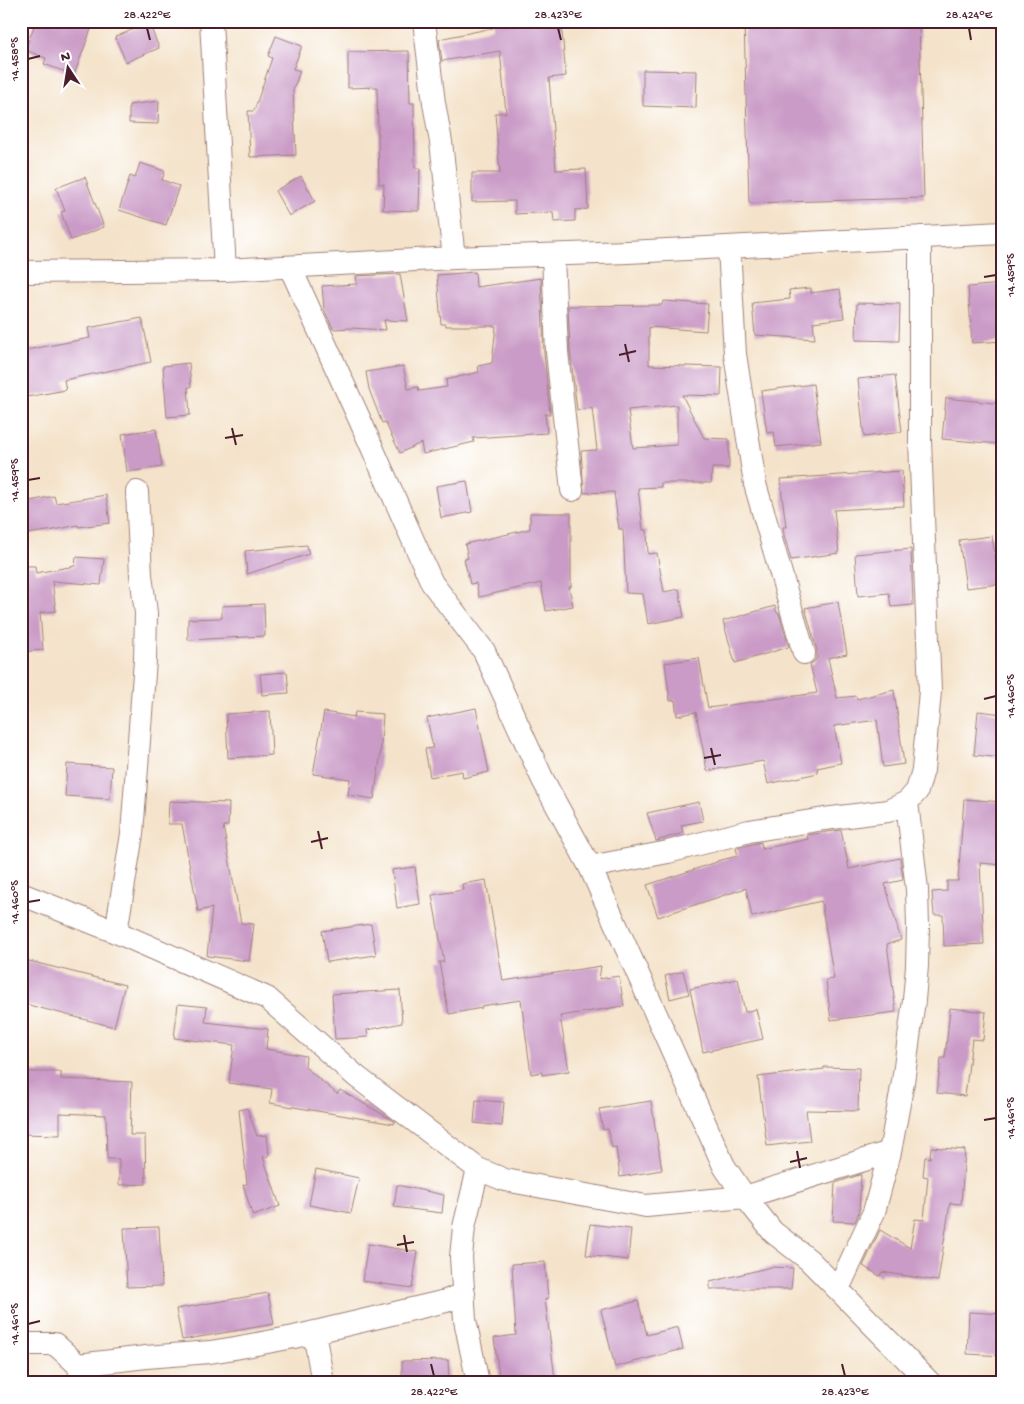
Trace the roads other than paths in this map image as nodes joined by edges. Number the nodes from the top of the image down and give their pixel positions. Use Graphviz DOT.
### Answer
graph roads {
  1 [pos="211,21"];
  2 [pos="424,21"];
  3 [pos="1003,233"];
  4 [pos="920,237"];
  5 [pos="729,247"];
  6 [pos="553,255"];
  7 [pos="454,258"];
  8 [pos="290,268"];
  9 [pos="225,270"];
  10 [pos="21,272"];
  11 [pos="572,490"];
  12 [pos="137,492"];
  13 [pos="804,653"];
  14 [pos="907,802"];
  15 [pos="590,867"];
  16 [pos="21,894"];
  17 [pos="116,932"];
  18 [pos="890,1152"];
  19 [pos="478,1169"];
  20 [pos="745,1197"];
  21 [pos="838,1289"];
  22 [pos="464,1294"];
  23 [pos="314,1332"];
  24 [pos="21,1344"];
  25 [pos="80,1374"];
  26 [pos="323,1383"];
  27 [pos="478,1383"];
  28 [pos="930,1383"];
  1 -- 9 [label="street"];
  2 -- 7 [label="street"];
  3 -- 4 [label="street"];
  4 -- 5 [label="street"];
  4 -- 14 [label="street"];
  5 -- 6 [label="street"];
  5 -- 13 [label="street"];
  6 -- 7 [label="street"];
  6 -- 11 [label="street"];
  7 -- 8 [label="street"];
  8 -- 9 [label="street"];
  8 -- 15 [label="street"];
  9 -- 10 [label="street"];
  12 -- 17 [label="street"];
  14 -- 15 [label="street"];
  14 -- 18 [label="street"];
  15 -- 20 [label="street"];
  16 -- 17 [label="street"];
  17 -- 19 [label="street"];
  18 -- 20 [label="street"];
  18 -- 21 [label="street"];
  19 -- 20 [label="street"];
  19 -- 22 [label="street"];
  20 -- 21 [label="street"];
  21 -- 28 [label="street"];
  22 -- 23 [label="street"];
  22 -- 27 [label="street"];
  23 -- 25 [label="street"];
  23 -- 26 [label="street"];
  24 -- 25 [label="street"];
}
